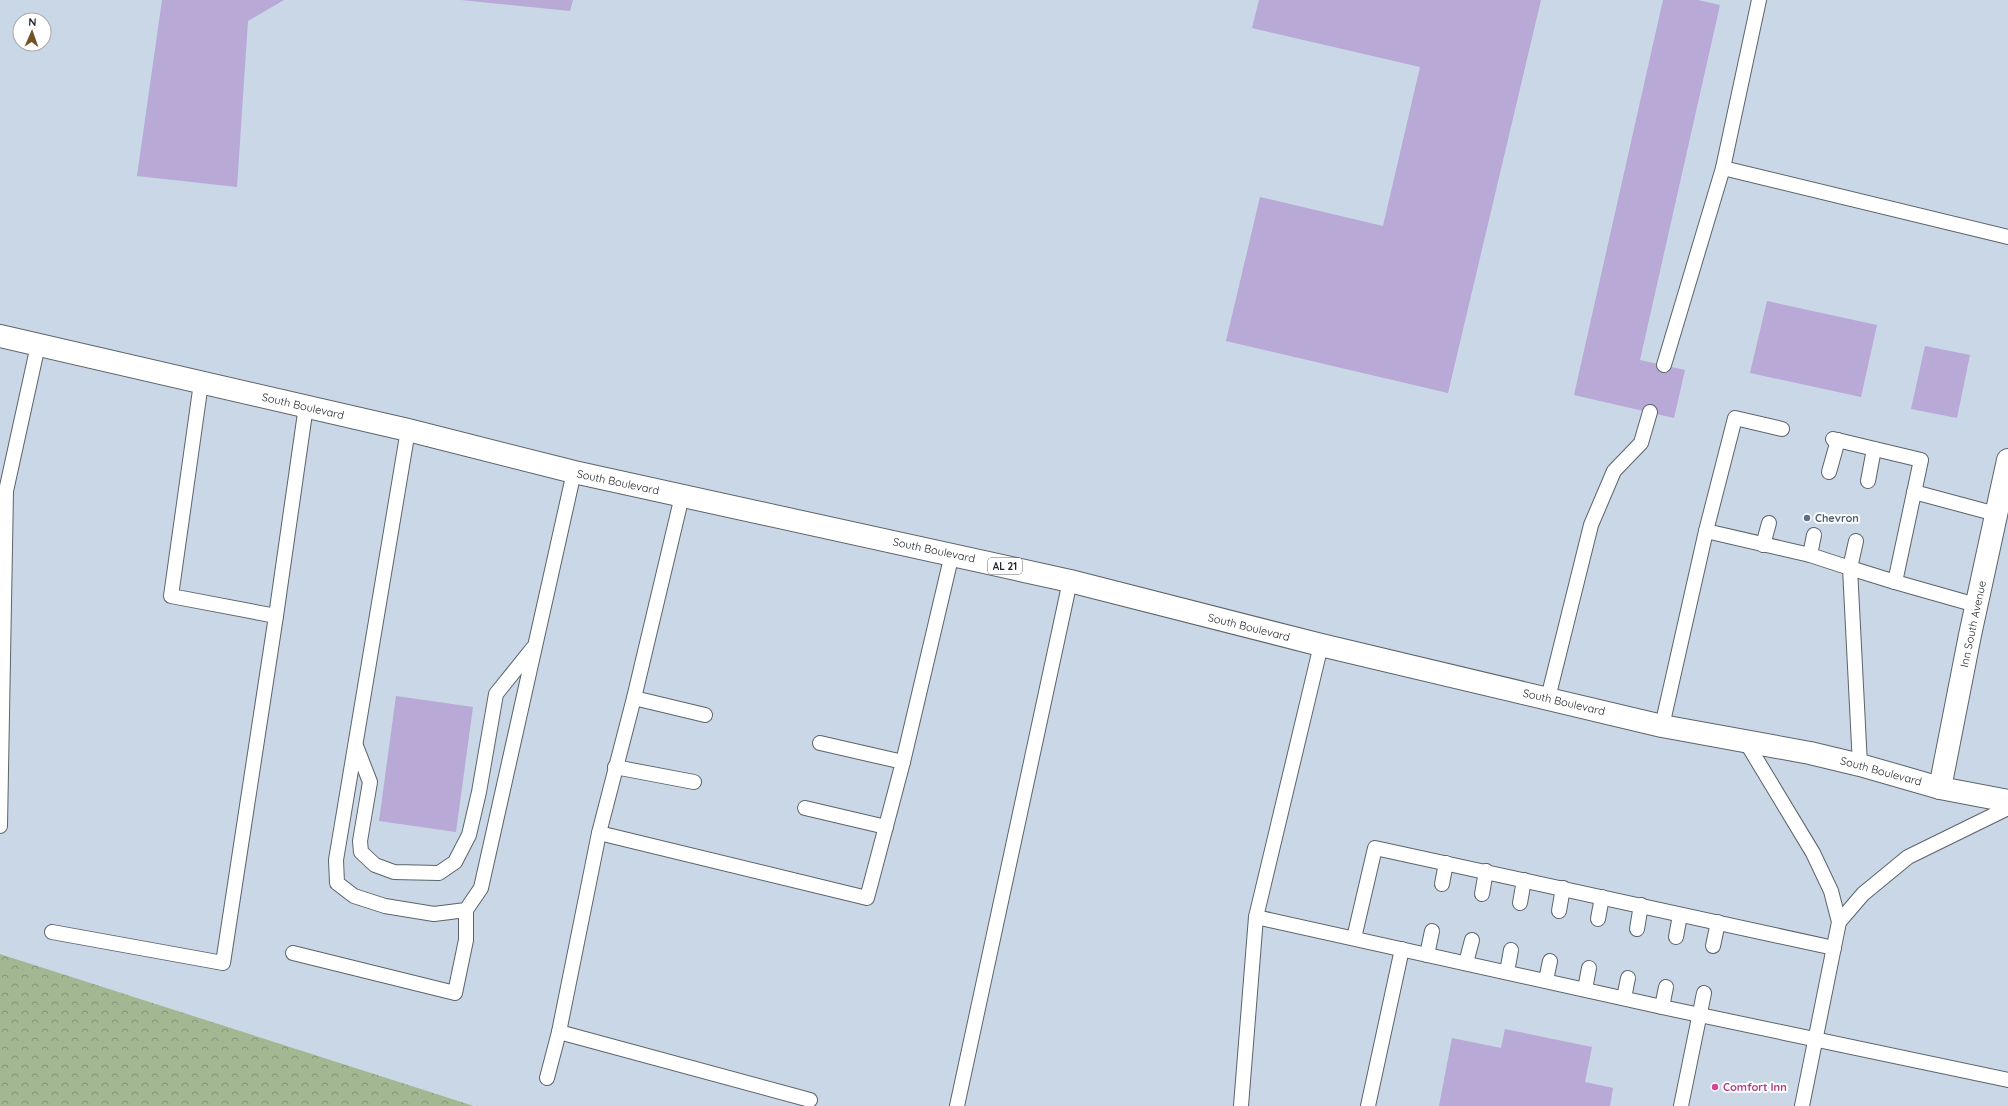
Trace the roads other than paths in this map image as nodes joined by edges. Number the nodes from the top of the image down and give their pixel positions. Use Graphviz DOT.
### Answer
graph roads {
  1 [pos="1759,0"];
  2 [pos="1723,168"];
  3 [pos="2008,237"];
  4 [pos="0,336"];
  5 [pos="38,345"];
  6 [pos="1664,365"];
  7 [pos="201,383"];
  8 [pos="306,406"];
  9 [pos="1650,412"];
  10 [pos="1782,429"];
  11 [pos="408,430"];
  12 [pos="1874,449"];
  13 [pos="2008,460"];
  14 [pos="574,472"];
  15 [pos="1830,472"];
  16 [pos="1868,481"];
  17 [pos="1914,492"];
  18 [pos="682,496"];
  19 [pos="3,511"];
  20 [pos="1996,514"];
  21 [pos="1768,523"];
  22 [pos="1706,531"];
  23 [pos="1814,535"];
  24 [pos="1856,541"];
  25 [pos="1763,545"];
  26 [pos="952,554"];
  27 [pos="1810,555"];
  28 [pos="1850,568"];
  29 [pos="1070,581"];
  30 [pos="1895,582"];
  31 [pos="1976,605"];
  32 [pos="276,616"];
  33 [pos="535,645"];
  34 [pos="1321,645"];
  35 [pos="634,698"];
  36 [pos="1548,698"];
  37 [pos="705,715"];
  38 [pos="1662,726"];
  39 [pos="820,742"];
  40 [pos="1746,742"];
  41 [pos="356,746"];
  42 [pos="903,762"];
  43 [pos="1860,765"];
  44 [pos="615,767"];
  45 [pos="694,782"];
  46 [pos="1940,788"];
  47 [pos="2008,801"];
  48 [pos="805,808"];
  49 [pos="2008,808"];
  50 [pos="0,826"];
  51 [pos="886,826"];
  52 [pos="599,832"];
  53 [pos="1446,863"];
  54 [pos="1486,872"];
  55 [pos="1524,880"];
  56 [pos="1442,884"];
  57 [pos="1563,888"];
  58 [pos="1482,894"];
  59 [pos="1602,897"];
  60 [pos="1520,903"];
  61 [pos="1641,906"];
  62 [pos="466,910"];
  63 [pos="1559,911"];
  64 [pos="1680,915"];
  65 [pos="1256,917"];
  66 [pos="1598,919"];
  67 [pos="1718,922"];
  68 [pos="1838,922"];
  69 [pos="1637,929"];
  70 [pos="1432,931"];
  71 [pos="52,932"];
  72 [pos="1676,937"];
  73 [pos="1354,938"];
  74 [pos="1472,940"];
  75 [pos="1713,946"];
  76 [pos="1834,948"];
  77 [pos="1402,949"];
  78 [pos="1511,950"];
  79 [pos="293,953"];
  80 [pos="1426,954"];
  81 [pos="1550,961"];
  82 [pos="1466,963"];
  83 [pos="1589,968"];
  84 [pos="1507,972"];
  85 [pos="1628,978"];
  86 [pos="1546,980"];
  87 [pos="1666,987"];
  88 [pos="1585,989"];
  89 [pos="1704,993"];
  90 [pos="1624,998"];
  91 [pos="1662,1007"];
  92 [pos="1700,1015"];
  93 [pos="559,1032"];
  94 [pos="1816,1040"];
  95 [pos="547,1078"];
  96 [pos="2008,1080"];
  97 [pos="810,1100"];
  98 [pos="957,1106"];
  99 [pos="1241,1106"];
  100 [pos="1368,1106"];
  101 [pos="1681,1106"];
  102 [pos="1802,1106"];
  1 -- 2 [label="lane"];
  2 -- 3 [label="lane"];
  2 -- 6 [label="lane"];
  4 -- 5 [label="main road, South Boulevard / AL 21"];
  5 -- 7 [label="main road, South Boulevard / AL 21"];
  5 -- 19 [label="lane"];
  7 -- 8 [label="main road, South Boulevard / AL 21"];
  7 -- 32 [label="lane"];
  8 -- 11 [label="main road, South Boulevard / AL 21"];
  8 -- 32 [label="lane"];
  9 -- 36 [label="lane"];
  10 -- 22 [label="lane"];
  11 -- 14 [label="main road, South Boulevard / AL 21"];
  11 -- 41 [label="lane"];
  12 -- 15 [label="lane"];
  12 -- 16 [label="lane"];
  12 -- 17 [label="lane"];
  13 -- 20 [label="main road, Inn South Avenue"];
  14 -- 18 [label="main road, South Boulevard / AL 21"];
  14 -- 33 [label="lane"];
  17 -- 20 [label="lane"];
  17 -- 30 [label="lane"];
  18 -- 26 [label="main road, South Boulevard / AL 21"];
  18 -- 35 [label="lane"];
  19 -- 50 [label="lane"];
  20 -- 31 [label="main road, Inn South Avenue"];
  21 -- 25 [label="lane"];
  22 -- 25 [label="lane"];
  22 -- 38 [label="lane"];
  23 -- 27 [label="lane"];
  24 -- 28 [label="lane"];
  25 -- 27 [label="lane"];
  26 -- 29 [label="main road, South Boulevard / AL 21"];
  26 -- 42 [label="lane"];
  27 -- 28 [label="lane"];
  28 -- 30 [label="lane"];
  28 -- 43 [label="lane"];
  29 -- 34 [label="main road, South Boulevard / AL 21"];
  29 -- 98 [label="lane"];
  30 -- 31 [label="lane"];
  31 -- 46 [label="main road, Inn South Avenue"];
  32 -- 71 [label="lane"];
  33 -- 41 [label="lane"];
  33 -- 62 [label="lane"];
  34 -- 36 [label="main road, South Boulevard / AL 21"];
  34 -- 65 [label="lane"];
  35 -- 37 [label="lane"];
  35 -- 44 [label="lane"];
  36 -- 38 [label="main road, South Boulevard / AL 21"];
  38 -- 40 [label="main road, South Boulevard / AL 21"];
  39 -- 42 [label="lane"];
  40 -- 43 [label="main road, South Boulevard / AL 21"];
  40 -- 68 [label="lane"];
  41 -- 62 [label="lane"];
  42 -- 51 [label="lane"];
  43 -- 46 [label="main road, South Boulevard / AL 21"];
  44 -- 45 [label="lane"];
  44 -- 52 [label="lane"];
  46 -- 47 [label="main road, South Boulevard / AL 21"];
  48 -- 51 [label="lane"];
  49 -- 68 [label="lane"];
  51 -- 52 [label="lane"];
  52 -- 93 [label="lane"];
  53 -- 54 [label="lane"];
  53 -- 56 [label="lane"];
  53 -- 73 [label="lane"];
  54 -- 55 [label="lane"];
  54 -- 58 [label="lane"];
  55 -- 57 [label="lane"];
  55 -- 60 [label="lane"];
  57 -- 59 [label="lane"];
  57 -- 63 [label="lane"];
  59 -- 61 [label="lane"];
  59 -- 66 [label="lane"];
  61 -- 64 [label="lane"];
  61 -- 69 [label="lane"];
  62 -- 79 [label="lane"];
  64 -- 67 [label="lane"];
  64 -- 72 [label="lane"];
  65 -- 73 [label="lane"];
  65 -- 99 [label="lane"];
  67 -- 75 [label="lane"];
  67 -- 76 [label="lane"];
  68 -- 76 [label="lane"];
  70 -- 80 [label="lane"];
  73 -- 77 [label="lane"];
  74 -- 82 [label="lane"];
  76 -- 94 [label="lane"];
  77 -- 80 [label="lane"];
  77 -- 100 [label="lane"];
  78 -- 84 [label="lane"];
  80 -- 82 [label="lane"];
  81 -- 86 [label="lane"];
  82 -- 84 [label="lane"];
  83 -- 88 [label="lane"];
  84 -- 86 [label="lane"];
  85 -- 90 [label="lane"];
  86 -- 88 [label="lane"];
  87 -- 91 [label="lane"];
  88 -- 90 [label="lane"];
  89 -- 92 [label="lane"];
  90 -- 91 [label="lane"];
  91 -- 92 [label="lane"];
  92 -- 94 [label="lane"];
  92 -- 101 [label="lane"];
  93 -- 95 [label="lane"];
  93 -- 97 [label="lane"];
  94 -- 96 [label="lane"];
  94 -- 102 [label="lane"];
}
